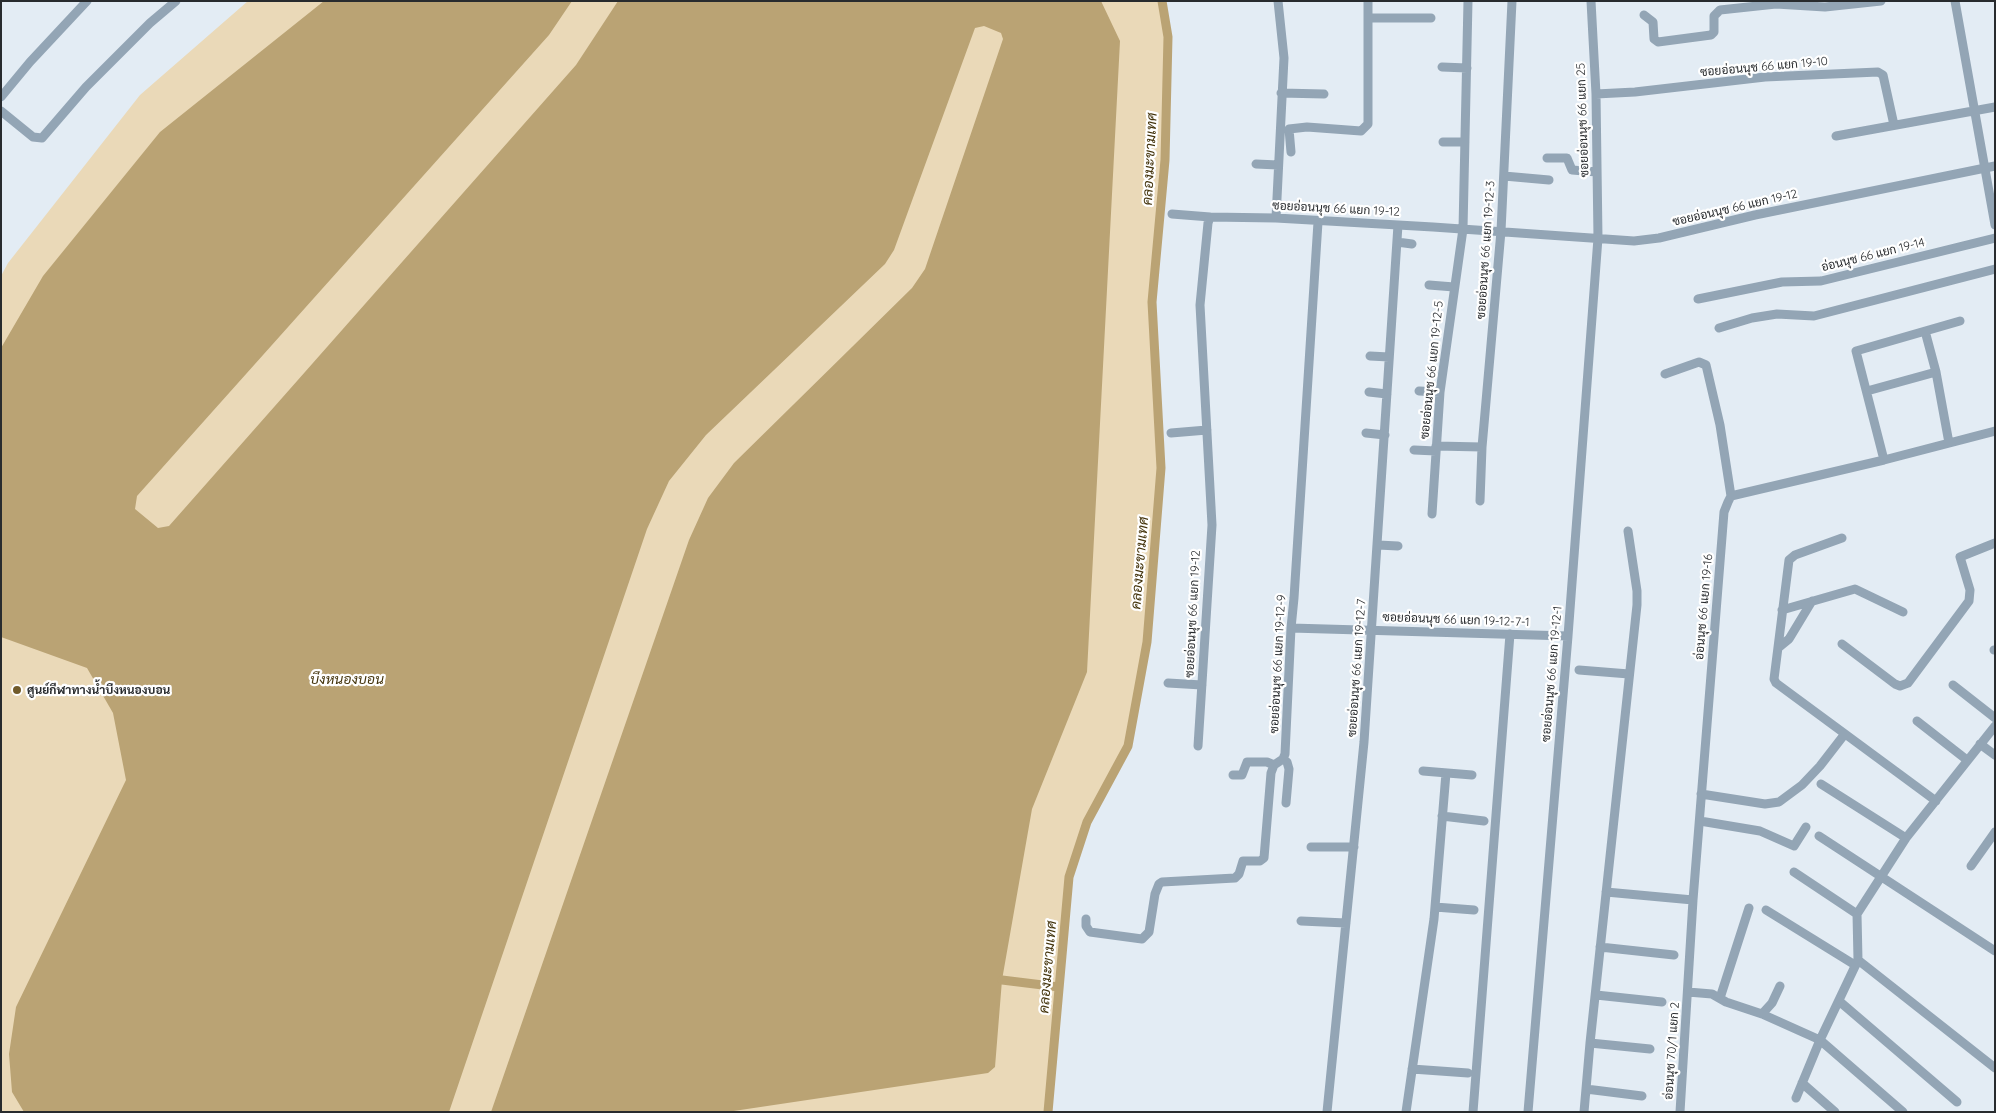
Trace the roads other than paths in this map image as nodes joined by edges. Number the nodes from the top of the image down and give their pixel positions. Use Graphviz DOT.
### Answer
graph roads {
  1 [pos="87,1"];
  2 [pos="176,1"];
  3 [pos="1278,1"];
  4 [pos="1368,1"];
  5 [pos="1468,1"];
  6 [pos="1512,1"];
  7 [pos="1591,1"];
  8 [pos="1882,1"];
  9 [pos="1955,1"];
  10 [pos="1644,15"];
  11 [pos="1368,18"];
  12 [pos="1431,18"];
  13 [pos="1442,67"];
  14 [pos="1467,68"];
  15 [pos="1282,92"];
  16 [pos="1324,94"];
  17 [pos="1596,94"];
  18 [pos="1,97"];
  19 [pos="1995,107"];
  20 [pos="1,111"];
  21 [pos="1974,111"];
  22 [pos="1894,125"];
  23 [pos="1836,136"];
  24 [pos="1442,142"];
  25 [pos="1465,142"];
  26 [pos="1291,152"];
  27 [pos="1547,158"];
  28 [pos="1256,164"];
  29 [pos="1278,165"];
  30 [pos="1995,166"];
  31 [pos="1984,168"];
  32 [pos="1597,172"];
  33 [pos="1504,176"];
  34 [pos="1549,180"];
  35 [pos="1172,214"];
  36 [pos="1210,217"];
  37 [pos="1276,218"];
  38 [pos="1318,222"];
  39 [pos="1398,225"];
  40 [pos="1995,225"];
  41 [pos="1463,229"];
  42 [pos="1501,231"];
  43 [pos="1598,238"];
  44 [pos="1995,238"];
  45 [pos="1397,242"];
  46 [pos="1412,244"];
  47 [pos="1995,269"];
  48 [pos="1429,285"];
  49 [pos="1454,287"];
  50 [pos="1698,299"];
  51 [pos="1960,322"];
  52 [pos="1720,328"];
  53 [pos="1925,331"];
  54 [pos="1370,356"];
  55 [pos="1390,357"];
  56 [pos="1936,372"];
  57 [pos="1665,374"];
  58 [pos="1419,391"];
  59 [pos="1866,391"];
  60 [pos="1369,392"];
  61 [pos="1440,392"];
  62 [pos="1387,394"];
  63 [pos="1207,430"];
  64 [pos="1995,431"];
  65 [pos="1171,433"];
  66 [pos="1366,433"];
  67 [pos="1384,435"];
  68 [pos="1949,443"];
  69 [pos="1482,447"];
  70 [pos="1436,448"];
  71 [pos="1414,450"];
  72 [pos="1884,460"];
  73 [pos="1731,496"];
  74 [pos="1480,501"];
  75 [pos="1432,514"];
  76 [pos="1628,531"];
  77 [pos="1842,538"];
  78 [pos="1995,543"];
  79 [pos="1378,545"];
  80 [pos="1398,546"];
  81 [pos="1812,601"];
  82 [pos="1782,610"];
  83 [pos="1903,612"];
  84 [pos="1291,628"];
  85 [pos="1373,630"];
  86 [pos="1510,634"];
  87 [pos="1568,636"];
  88 [pos="1842,644"];
  89 [pos="1778,648"];
  90 [pos="1579,670"];
  91 [pos="1629,674"];
  92 [pos="1168,683"];
  93 [pos="1202,685"];
  94 [pos="1953,685"];
  95 [pos="1995,718"];
  96 [pos="1917,721"];
  97 [pos="1995,726"];
  98 [pos="1844,735"];
  99 [pos="1980,744"];
  100 [pos="1198,746"];
  101 [pos="1995,755"];
  102 [pos="1283,759"];
  103 [pos="1967,760"];
  104 [pos="1274,766"];
  105 [pos="1423,771"];
  106 [pos="1446,773"];
  107 [pos="1233,775"];
  108 [pos="1472,775"];
  109 [pos="1821,784"];
  110 [pos="1702,794"];
  111 [pos="1936,800"];
  112 [pos="1286,803"];
  113 [pos="1442,816"];
  114 [pos="1484,821"];
  115 [pos="1700,821"];
  116 [pos="1806,826"];
  117 [pos="1995,832"];
  118 [pos="1819,836"];
  119 [pos="1906,838"];
  120 [pos="1311,847"];
  121 [pos="1354,847"];
  122 [pos="1971,866"];
  123 [pos="1794,872"];
  124 [pos="1881,876"];
  125 [pos="1606,892"];
  126 [pos="1693,900"];
  127 [pos="1435,907"];
  128 [pos="1749,908"];
  129 [pos="1474,910"];
  130 [pos="1766,910"];
  131 [pos="1857,914"];
  132 [pos="1086,918"];
  133 [pos="1301,921"];
  134 [pos="1346,923"];
  135 [pos="1600,947"];
  136 [pos="1995,951"];
  137 [pos="1674,955"];
  138 [pos="1857,962"];
  139 [pos="1780,986"];
  140 [pos="1688,992"];
  141 [pos="1596,995"];
  142 [pos="1720,998"];
  143 [pos="1838,1001"];
  144 [pos="1662,1002"];
  145 [pos="1762,1014"];
  146 [pos="1820,1040"];
  147 [pos="1590,1042"];
  148 [pos="1650,1050"];
  149 [pos="1995,1068"];
  150 [pos="1412,1069"];
  151 [pos="1468,1073"];
  152 [pos="1802,1083"];
  153 [pos="1586,1089"];
  154 [pos="1642,1096"];
  155 [pos="1796,1098"];
  156 [pos="1957,1102"];
  157 [pos="1327,1112"];
  158 [pos="1406,1112"];
  159 [pos="1473,1112"];
  160 [pos="1528,1112"];
  161 [pos="1584,1112"];
  162 [pos="1680,1112"];
  163 [pos="1835,1112"];
  164 [pos="1903,1112"];
  1 -- 18 [label="street"];
  2 -- 20 [label="street"];
  3 -- 15 [label="street"];
  4 -- 11 [label="street"];
  5 -- 14 [label="street, ซอยอ่อนนุช 66 แยก 19-12-5"];
  6 -- 33 [label="street, ซอยอ่อนนุช 66 แยก 19-12-3"];
  7 -- 17 [label="street, ซอยอ่อนนุช 66 แยก 25"];
  8 -- 10 [label="street"];
  9 -- 21 [label="street"];
  11 -- 12 [label="street"];
  11 -- 26 [label="street"];
  13 -- 14 [label="street"];
  14 -- 25 [label="street, ซอยอ่อนนุช 66 แยก 19-12-5"];
  15 -- 16 [label="street"];
  15 -- 29 [label="street"];
  17 -- 22 [label="street, ซอยอ่อนนุช 66 แยก 19-10"];
  17 -- 32 [label="street, ซอยอ่อนนุช 66 แยก 25"];
  19 -- 21 [label="street"];
  21 -- 22 [label="street"];
  21 -- 31 [label="street"];
  22 -- 23 [label="street"];
  24 -- 25 [label="street"];
  25 -- 41 [label="street, ซอยอ่อนนุช 66 แยก 19-12-5"];
  27 -- 32 [label="street"];
  28 -- 29 [label="street"];
  29 -- 37 [label="street"];
  30 -- 31 [label="street, ซอยอ่อนนุช 66 แยก 19-12"];
  31 -- 40 [label="street"];
  31 -- 43 [label="street, ซอยอ่อนนุช 66 แยก 19-12"];
  32 -- 43 [label="street, ซอยอ่อนนุช 66 แยก 25"];
  33 -- 34 [label="street"];
  33 -- 42 [label="street, ซอยอ่อนนุช 66 แยก 19-12-3"];
  35 -- 36 [label="street"];
  36 -- 37 [label="street, ซอยอ่อนนุช 66 แยก 19-12"];
  36 -- 63 [label="street, ซอยอ่อนนุช 66 แยก 19-12"];
  37 -- 38 [label="street, ซอยอ่อนนุช 66 แยก 19-12"];
  38 -- 39 [label="street, ซอยอ่อนนุช 66 แยก 19-12"];
  38 -- 84 [label="street, ซอยอ่อนนุช 66 แยก 19-12-9"];
  39 -- 41 [label="street, ซอยอ่อนนุช 66 แยก 19-12"];
  39 -- 45 [label="street, ซอยอ่อนนุช 66 แยก 19-12-7"];
  41 -- 42 [label="street, ซอยอ่อนนุช 66 แยก 19-12"];
  41 -- 49 [label="street, ซอยอ่อนนุช 66 แยก 19-12-5"];
  42 -- 43 [label="street, ซอยอ่อนนุช 66 แยก 19-12"];
  42 -- 69 [label="street, ซอยอ่อนนุช 66 แยก 19-12-3"];
  43 -- 87 [label="street, ซอยอ่อนนุช 66 แยก 19-12-1"];
  44 -- 50 [label="street, อ่อนนุช 66 แยก 19-14"];
  45 -- 46 [label="street"];
  45 -- 55 [label="street, ซอยอ่อนนุช 66 แยก 19-12-7"];
  47 -- 52 [label="street"];
  48 -- 49 [label="street"];
  49 -- 61 [label="street, ซอยอ่อนนุช 66 แยก 19-12-5"];
  51 -- 53 [label="street"];
  53 -- 56 [label="street"];
  53 -- 59 [label="street"];
  54 -- 55 [label="street"];
  55 -- 62 [label="street, ซอยอ่อนนุช 66 แยก 19-12-7"];
  56 -- 59 [label="street"];
  56 -- 68 [label="street"];
  57 -- 73 [label="street"];
  58 -- 61 [label="street"];
  59 -- 72 [label="street"];
  60 -- 62 [label="street"];
  61 -- 70 [label="street, ซอยอ่อนนุช 66 แยก 19-12-5"];
  62 -- 67 [label="street, ซอยอ่อนนุช 66 แยก 19-12-7"];
  63 -- 65 [label="street"];
  63 -- 93 [label="street, ซอยอ่อนนุช 66 แยก 19-12"];
  64 -- 68 [label="street"];
  66 -- 67 [label="street"];
  67 -- 79 [label="street, ซอยอ่อนนุช 66 แยก 19-12-7"];
  68 -- 72 [label="street"];
  69 -- 70 [label="street"];
  69 -- 74 [label="street, ซอยอ่อนนุช 66 แยก 19-12-3"];
  70 -- 71 [label="street"];
  70 -- 75 [label="street, ซอยอ่อนนุช 66 แยก 19-12-5"];
  72 -- 73 [label="street"];
  73 -- 110 [label="street, อ่อนนุช 66 แยก 19-16"];
  76 -- 91 [label="street"];
  77 -- 82 [label="street"];
  78 -- 88 [label="street"];
  79 -- 80 [label="street"];
  79 -- 85 [label="street, ซอยอ่อนนุช 66 แยก 19-12-7"];
  81 -- 82 [label="street"];
  81 -- 83 [label="street"];
  81 -- 89 [label="street"];
  82 -- 89 [label="street"];
  84 -- 85 [label="street, ซอยอ่อนนุช 66 แยก 19-12-7-1"];
  84 -- 102 [label="street, ซอยอ่อนนุช 66 แยก 19-12-9"];
  85 -- 86 [label="street, ซอยอ่อนนุช 66 แยก 19-12-7-1"];
  85 -- 121 [label="street, ซอยอ่อนนุช 66 แยก 19-12-7"];
  86 -- 87 [label="street, ซอยอ่อนนุช 66 แยก 19-12-7-1"];
  86 -- 159 [label="street"];
  87 -- 160 [label="street, ซอยอ่อนนุช 66 แยก 19-12-1"];
  89 -- 98 [label="street"];
  90 -- 91 [label="street"];
  91 -- 125 [label="street"];
  92 -- 93 [label="street"];
  93 -- 100 [label="street, ซอยอ่อนนุช 66 แยก 19-12"];
  94 -- 95 [label="street"];
  96 -- 103 [label="street"];
  97 -- 99 [label="street"];
  98 -- 110 [label="street"];
  98 -- 111 [label="street"];
  99 -- 101 [label="street"];
  99 -- 103 [label="street"];
  102 -- 104 [label="street"];
  102 -- 112 [label="street, ซอยอ่อนนุช 66 แยก 19-12-9"];
  103 -- 111 [label="street"];
  104 -- 107 [label="street"];
  104 -- 132 [label="street"];
  105 -- 106 [label="street"];
  106 -- 108 [label="street"];
  106 -- 113 [label="street"];
  109 -- 119 [label="street"];
  110 -- 115 [label="street, อ่อนนุช 66 แยก 19-16"];
  111 -- 119 [label="street"];
  113 -- 114 [label="street"];
  113 -- 127 [label="street"];
  115 -- 116 [label="street"];
  115 -- 126 [label="street, อ่อนนุช 66 แยก 19-16"];
  117 -- 122 [label="street"];
  118 -- 124 [label="street"];
  119 -- 124 [label="street"];
  120 -- 121 [label="street"];
  121 -- 134 [label="street, ซอยอ่อนนุช 66 แยก 19-12-7"];
  123 -- 131 [label="street"];
  124 -- 131 [label="street"];
  124 -- 136 [label="street"];
  125 -- 126 [label="street"];
  125 -- 135 [label="street"];
  126 -- 140 [label="street, อ่อนนุช 66 แยก 19-16"];
  127 -- 129 [label="street"];
  127 -- 150 [label="street"];
  128 -- 142 [label="street"];
  130 -- 138 [label="street"];
  131 -- 138 [label="street"];
  133 -- 134 [label="street"];
  134 -- 157 [label="street, ซอยอ่อนนุช 66 แยก 19-12-7"];
  135 -- 137 [label="street"];
  135 -- 141 [label="street"];
  138 -- 143 [label="street"];
  138 -- 149 [label="street"];
  139 -- 145 [label="street"];
  140 -- 142 [label="street"];
  140 -- 162 [label="street, อ่อนนุช 70/1 แยก 2"];
  141 -- 144 [label="street"];
  141 -- 147 [label="street"];
  142 -- 145 [label="street"];
  143 -- 146 [label="street"];
  143 -- 156 [label="street"];
  145 -- 146 [label="street"];
  146 -- 152 [label="street"];
  146 -- 164 [label="street"];
  147 -- 148 [label="street"];
  147 -- 153 [label="street"];
  150 -- 151 [label="street"];
  150 -- 158 [label="street"];
  152 -- 155 [label="street"];
  152 -- 163 [label="street"];
  153 -- 154 [label="street"];
  153 -- 161 [label="street"];
}
